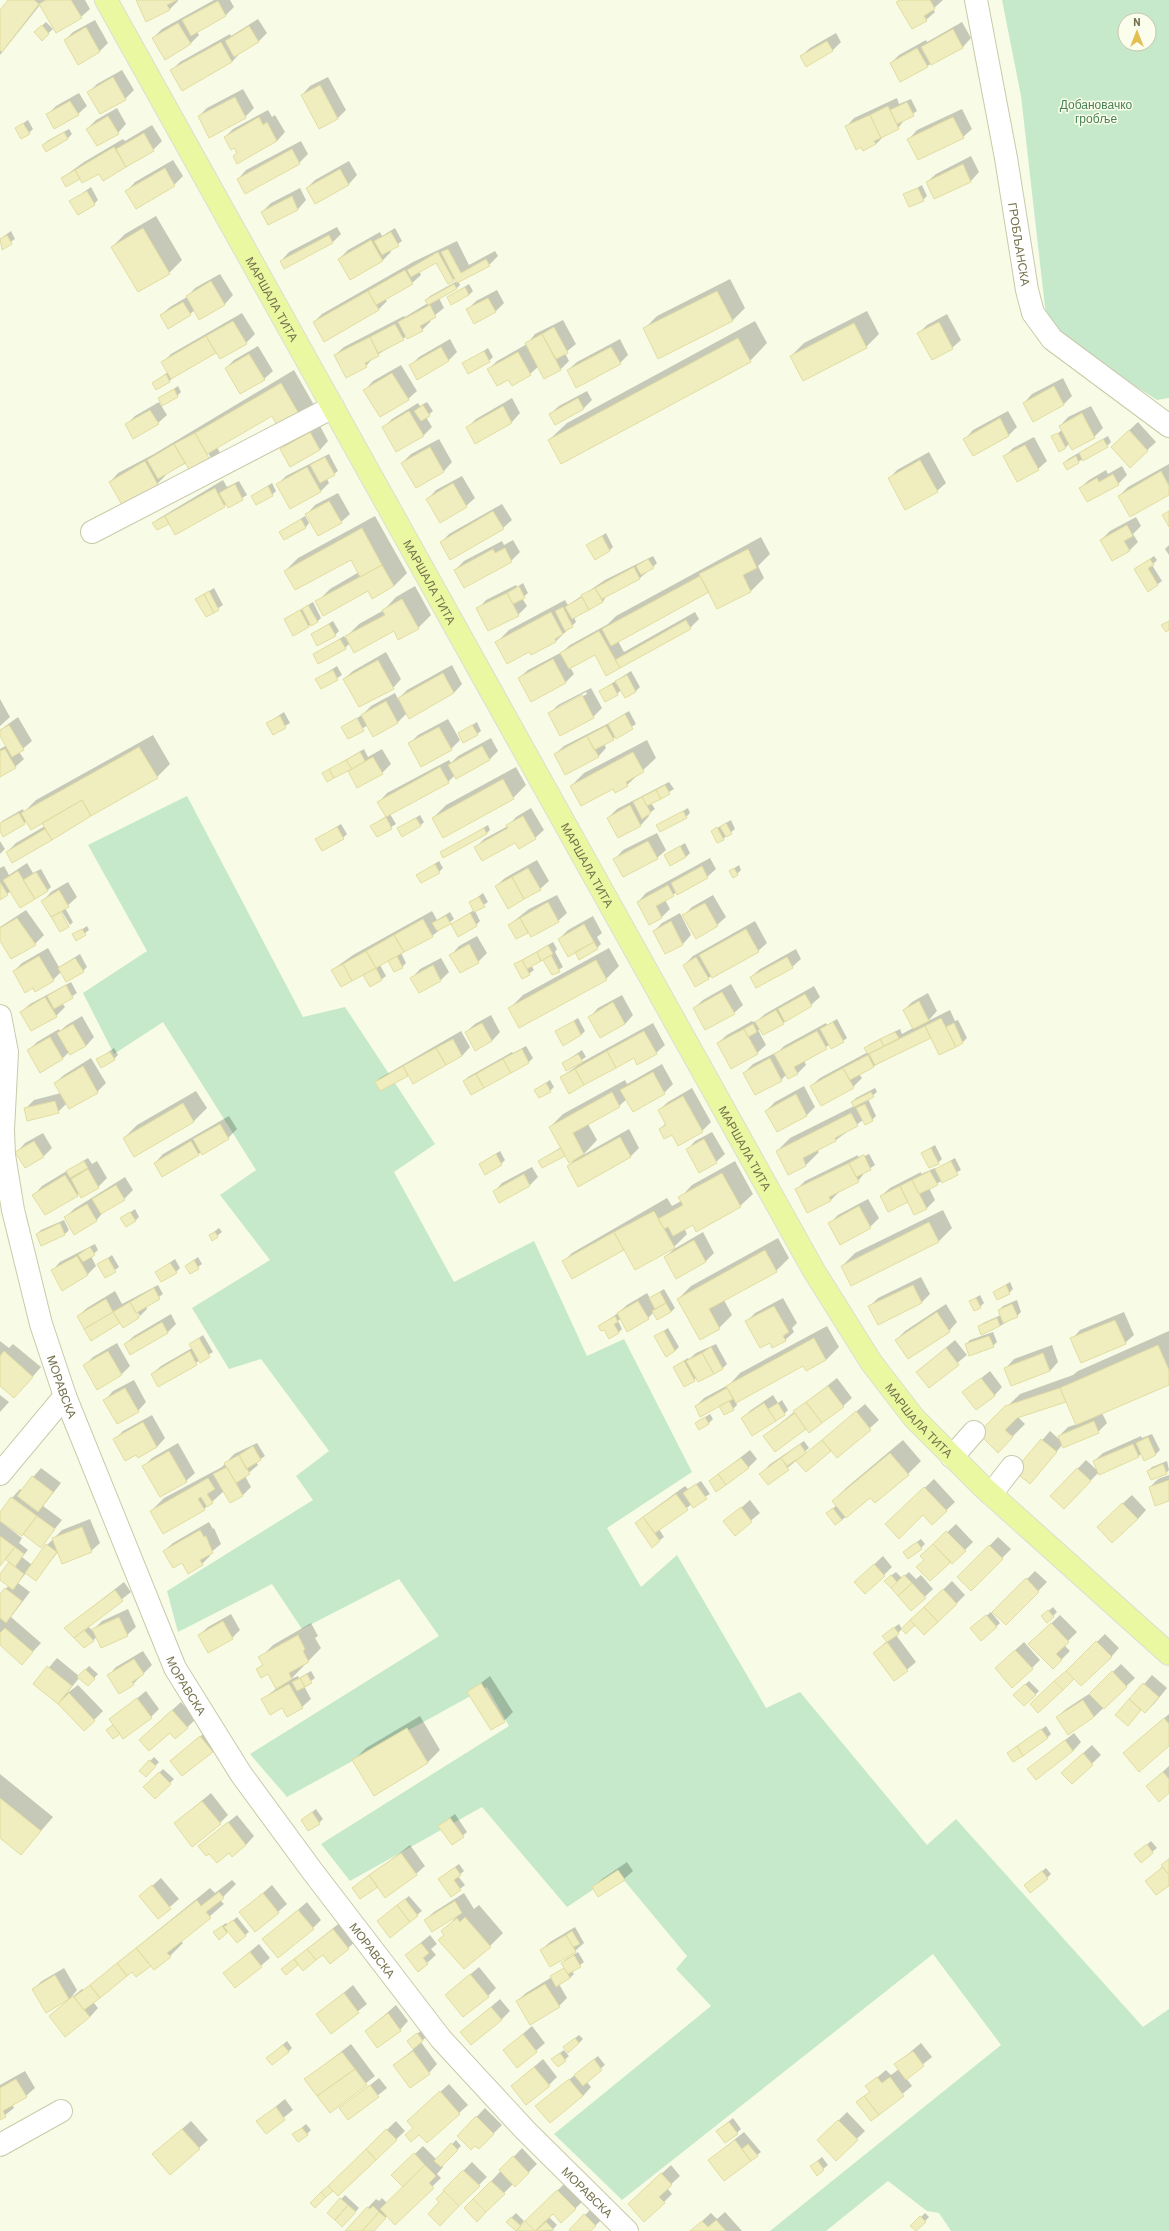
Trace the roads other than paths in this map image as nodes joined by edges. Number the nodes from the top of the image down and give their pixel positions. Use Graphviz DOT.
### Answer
graph roads {
  1 [pos="106,0"];
  2 [pos="976,0"];
  3 [pos="332,407"];
  4 [pos="1166,420"];
  5 [pos="92,532"];
  6 [pos="0,1016"];
  7 [pos="65,1396"];
  8 [pos="974,1432"];
  9 [pos="952,1457"];
  10 [pos="1012,1467"];
  11 [pos="0,1474"];
  12 [pos="991,1494"];
  13 [pos="1169,1654"];
  14 [pos="61,2110"];
  15 [pos="0,2145"];
  16 [pos="628,2231"];
  1 -- 3 [label="main road, МАРШАЛА ТИТА"];
  2 -- 4 [label="street, ГРОБЉАНСКА"];
  3 -- 5 [label="street"];
  3 -- 9 [label="main road, МАРШАЛА ТИТА"];
  6 -- 7 [label="street, МОРАВСКА"];
  7 -- 11 [label="street"];
  7 -- 16 [label="street, МОРАВСКА"];
  8 -- 9 [label="street"];
  9 -- 12 [label="main road, МАРШАЛА ТИТА"];
  10 -- 12 [label="street"];
  12 -- 13 [label="main road, МАРШАЛА ТИТА"];
  14 -- 15 [label="street"];
}
